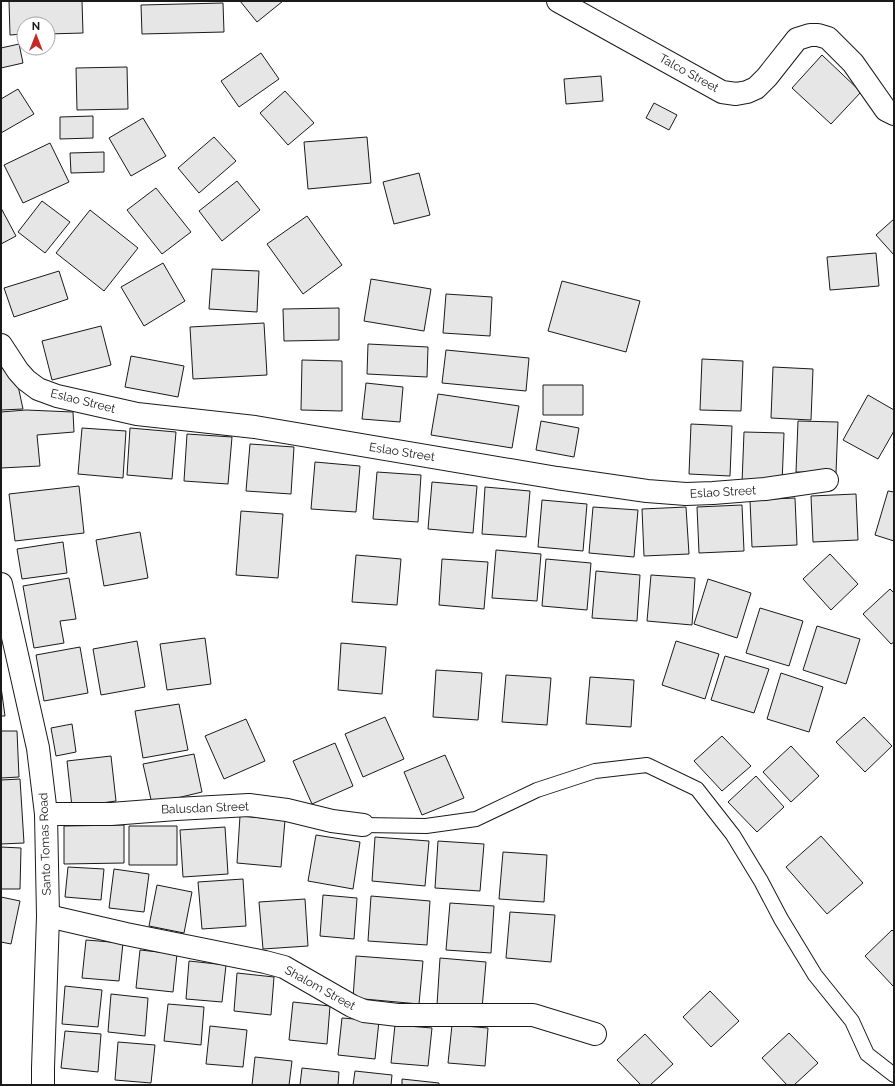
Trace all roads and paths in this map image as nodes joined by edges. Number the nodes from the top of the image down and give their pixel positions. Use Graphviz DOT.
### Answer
graph roads {
  1 [pos="558,1"];
  2 [pos="894,114"];
  3 [pos="1,345"];
  4 [pos="827,480"];
  5 [pos="1,584"];
  6 [pos="46,814"];
  7 [pos="363,825"];
  8 [pos="48,916"];
  9 [pos="594,1034"];
  10 [pos="894,1075"];
  11 [pos="43,1085"];
  1 -- 2 [label="street, Talco Street"];
  3 -- 4 [label="street, Eslao Street"];
  5 -- 6 [label="street, Santo Tomas Road"];
  6 -- 7 [label="street, Balusdan Street"];
  6 -- 8 [label="street, Santo Tomas Road"];
  7 -- 10 [label="lane"];
  8 -- 9 [label="street, Shalom Street"];
  8 -- 11 [label="street, Santo Tomas Road"];
}
